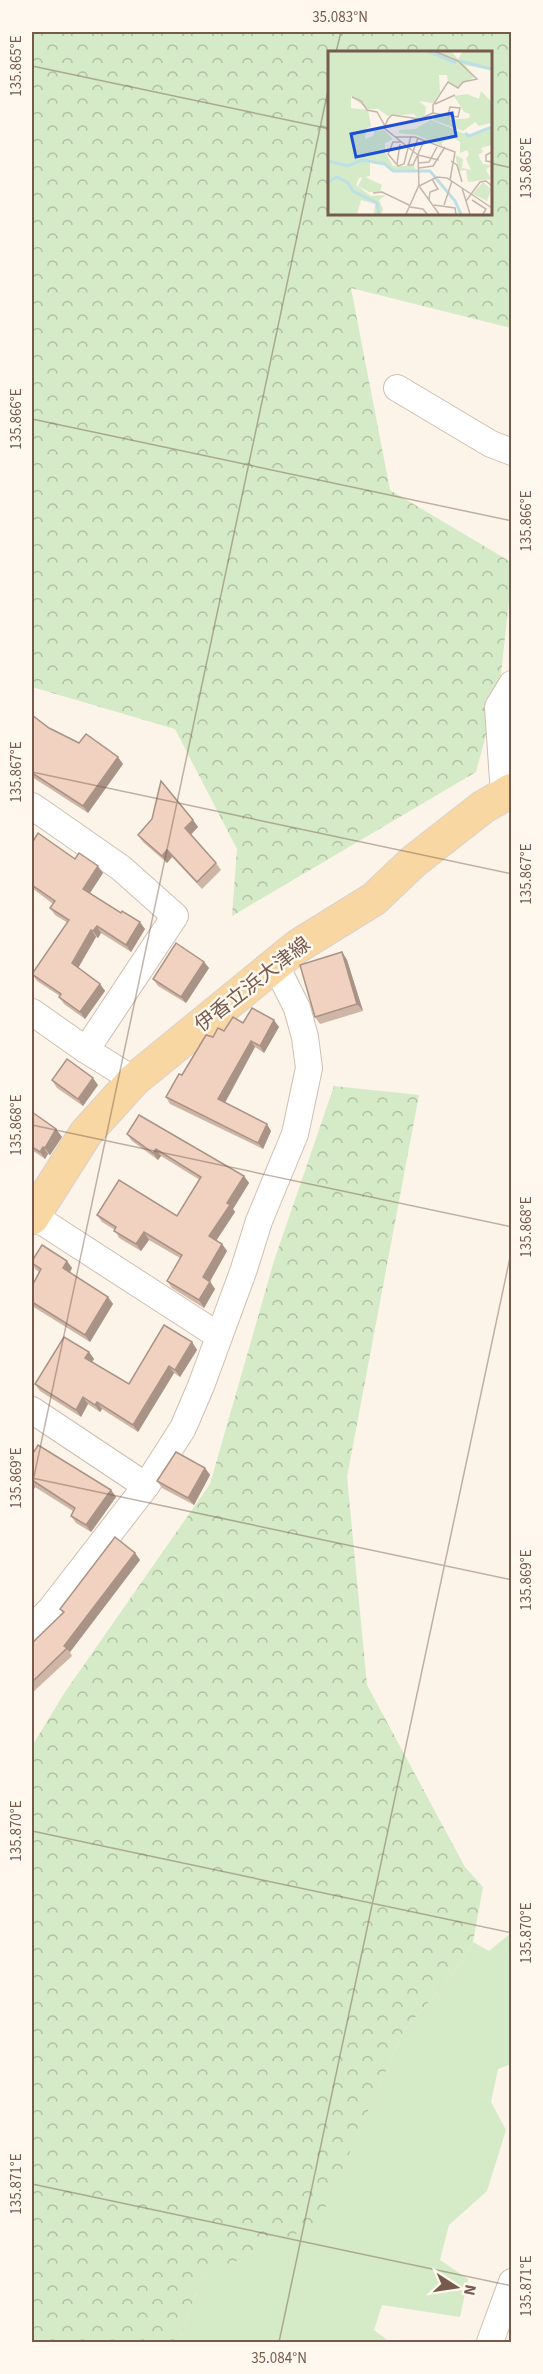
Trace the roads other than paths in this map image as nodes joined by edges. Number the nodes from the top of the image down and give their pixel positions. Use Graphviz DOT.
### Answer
graph roads {
  1 [pos="398,388"];
  2 [pos="512,452"];
  3 [pos="512,684"];
  4 [pos="508,793"];
  5 [pos="32,806"];
  6 [pos="275,964"];
  7 [pos="32,1012"];
  8 [pos="86,1050"];
  9 [pos="134,1080"];
  10 [pos="32,1217"];
  11 [pos="219,1336"];
  12 [pos="32,1410"];
  13 [pos="146,1486"];
  14 [pos="41,1604"];
  15 [pos="32,1628"];
  16 [pos="511,2285"];
  17 [pos="489,2343"];
  1 -- 2 [label="street"];
  3 -- 4 [label="street"];
  4 -- 6 [label="main road, 伊香立浜大津線"];
  5 -- 8 [label="street"];
  6 -- 9 [label="main road, 伊香立浜大津線"];
  6 -- 11 [label="street"];
  7 -- 8 [label="street"];
  8 -- 9 [label="street"];
  9 -- 10 [label="main road, 伊香立浜大津線"];
  10 -- 11 [label="street"];
  11 -- 13 [label="street"];
  12 -- 13 [label="street"];
  13 -- 14 [label="street"];
  14 -- 15 [label="street"];
  16 -- 17 [label="street"];
}
